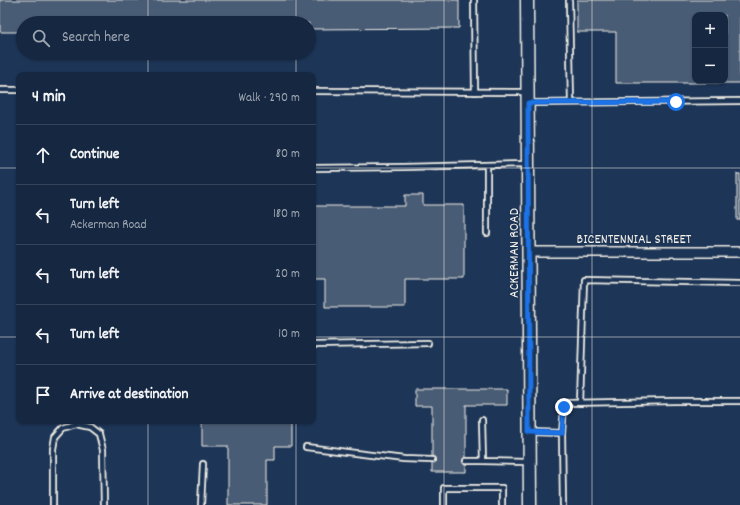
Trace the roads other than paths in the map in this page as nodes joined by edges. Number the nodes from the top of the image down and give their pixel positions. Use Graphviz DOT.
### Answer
graph roads {
  1 [pos="474,0"];
  2 [pos="527,0"];
  3 [pos="569,0"];
  4 [pos="0,90"];
  5 [pos="16,90"];
  6 [pos="316,91"];
  7 [pos="475,92"];
  8 [pos="527,97"];
  9 [pos="740,101"];
  10 [pos="571,102"];
  11 [pos="528,164"];
  12 [pos="487,165"];
  13 [pos="316,168"];
  14 [pos="487,232"];
  15 [pos="528,252"];
  16 [pos="740,252"];
  17 [pos="740,283"];
  18 [pos="428,343"];
  19 [pos="316,345"];
  20 [pos="740,401"];
  21 [pos="580,403"];
  22 [pos="482,420"];
  23 [pos="529,432"];
  24 [pos="562,433"];
  25 [pos="306,447"];
  26 [pos="432,460"];
  27 [pos="466,461"];
  28 [pos="483,461"];
  29 [pos="529,462"];
  30 [pos="202,464"];
  31 [pos="53,505"];
  32 [pos="104,505"];
  33 [pos="201,505"];
  34 [pos="444,505"];
  35 [pos="502,505"];
  36 [pos="530,505"];
  37 [pos="563,505"];
  1 -- 7 [label="lane"];
  2 -- 8 [label="street, ACKERMAN ROAD"];
  3 -- 10 [label="lane"];
  4 -- 5 [label="lane"];
  6 -- 7 [label="lane"];
  7 -- 8 [label="lane"];
  8 -- 10 [label="lane"];
  8 -- 11 [label="street, ACKERMAN ROAD"];
  9 -- 10 [label="lane"];
  11 -- 12 [label="lane"];
  11 -- 15 [label="street, ACKERMAN ROAD"];
  12 -- 13 [label="lane"];
  12 -- 14 [label="lane"];
  15 -- 16 [label="street, BICENTENNIAL STREET"];
  15 -- 23 [label="street, ACKERMAN ROAD"];
  17 -- 21 [label="lane"];
  18 -- 19 [label="lane"];
  20 -- 21 [label="lane"];
  21 -- 24 [label="lane"];
  22 -- 28 [label="lane"];
  23 -- 24 [label="lane"];
  23 -- 29 [label="street, ACKERMAN ROAD"];
  24 -- 37 [label="lane"];
  25 -- 26 [label="lane"];
  27 -- 28 [label="lane"];
  28 -- 29 [label="lane"];
  29 -- 36 [label="street, ACKERMAN ROAD"];
  30 -- 33 [label="lane"];
  31 -- 32 [label="lane"];
  34 -- 35 [label="lane"];
}
